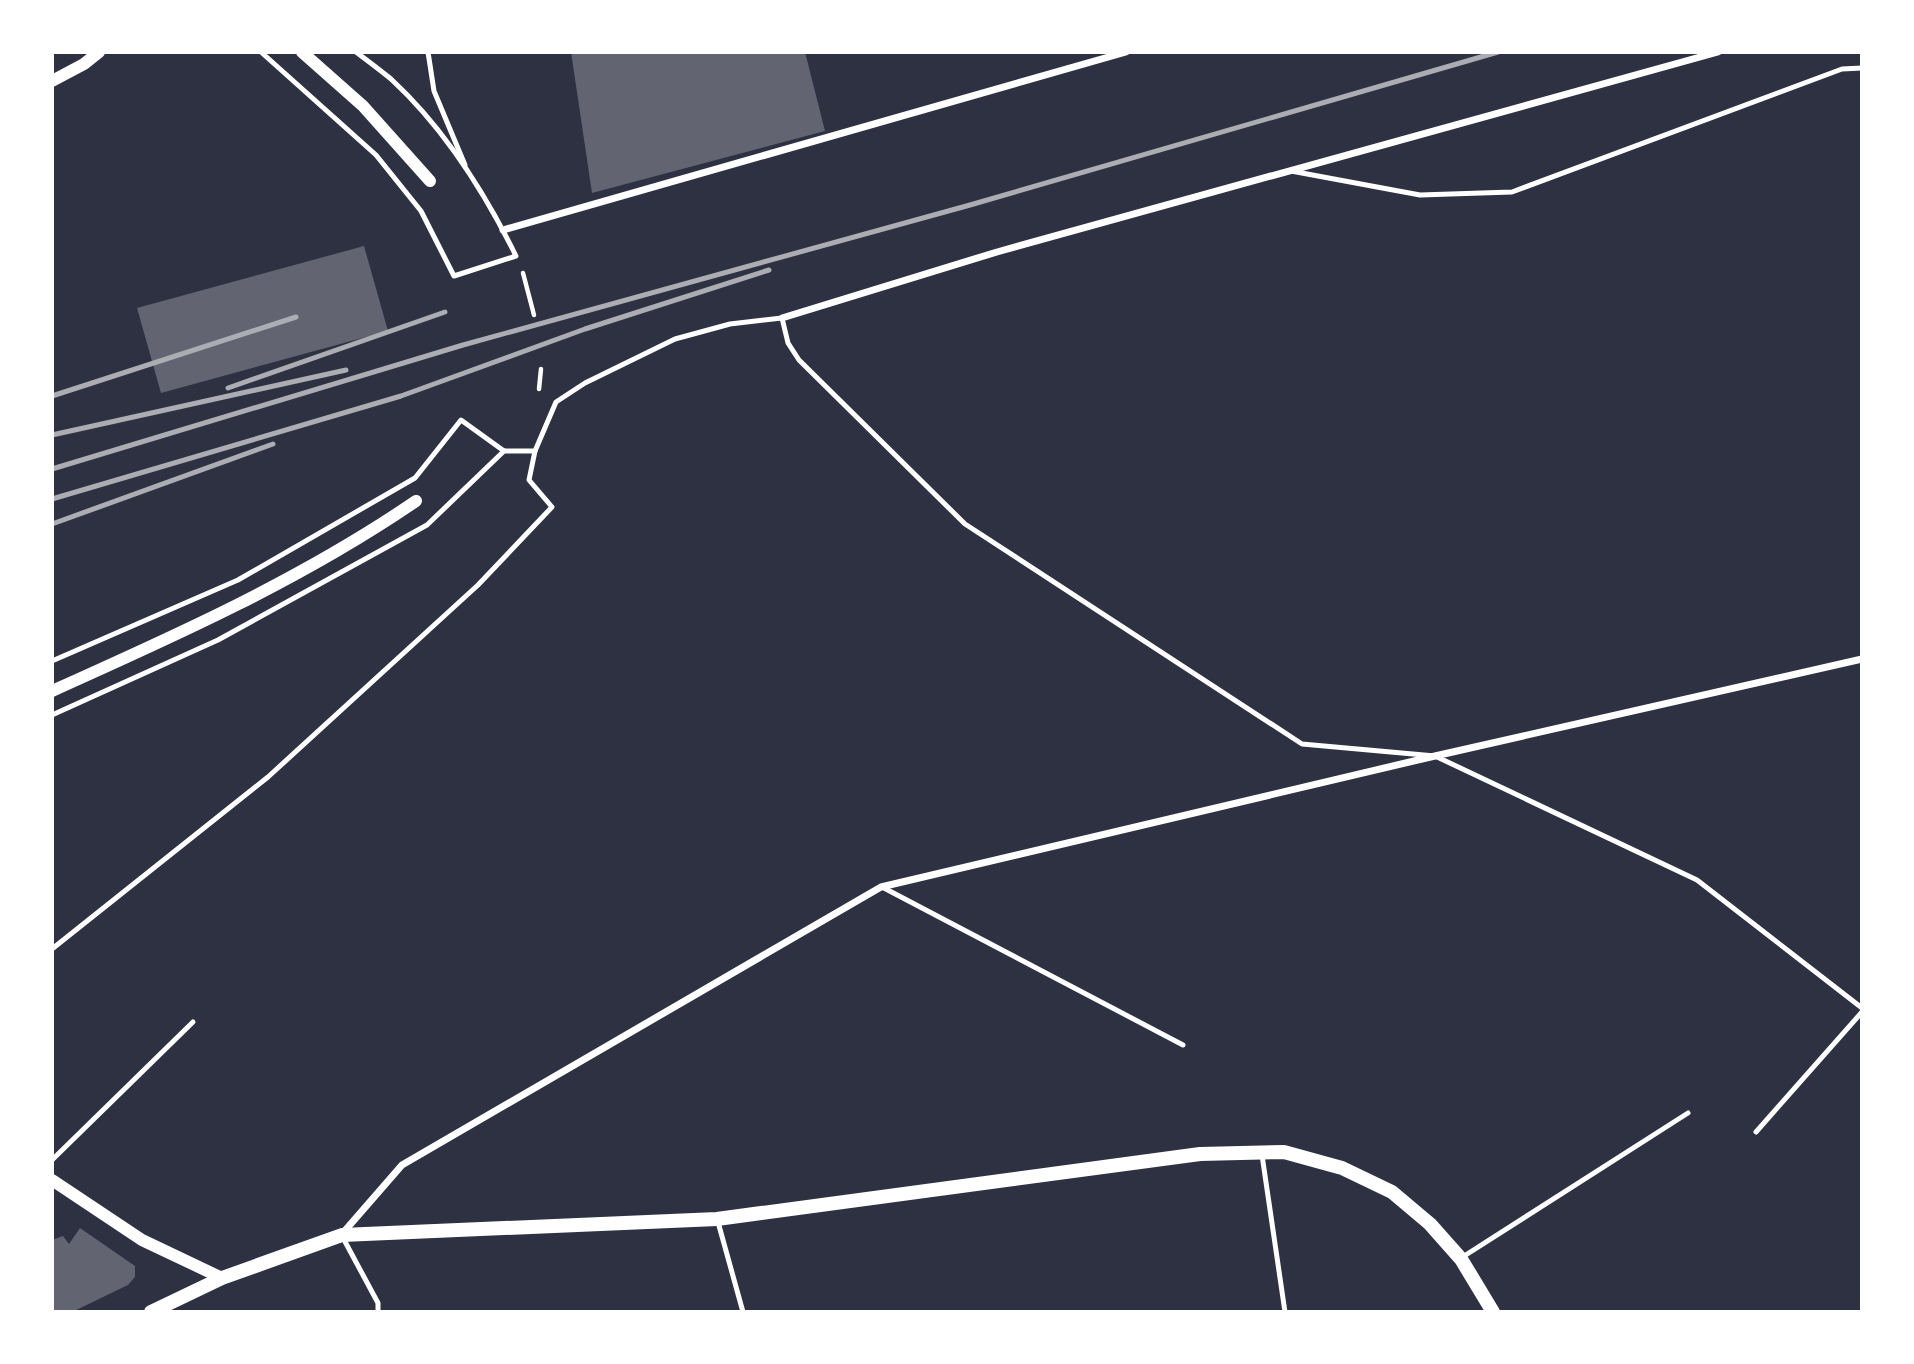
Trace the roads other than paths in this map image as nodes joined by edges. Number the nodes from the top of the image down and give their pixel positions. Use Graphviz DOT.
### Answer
graph roads {
  1 [pos="99,52"];
  2 [pos="261,52"];
  3 [pos="302,52"];
  4 [pos="356,52"];
  5 [pos="428,52"];
  6 [pos="1126,52"];
  7 [pos="1718,52"];
  8 [pos="1861,68"];
  9 [pos="52,81"];
  10 [pos="1288,171"];
  11 [pos="430,181"];
  12 [pos="472,181"];
  13 [pos="503,230"];
  14 [pos="782,318"];
  15 [pos="504,451"];
  16 [pos="535,451"];
  17 [pos="415,501"];
  18 [pos="1861,659"];
  19 [pos="52,661"];
  20 [pos="52,691"];
  21 [pos="52,715"];
  22 [pos="1435,756"];
  23 [pos="881,887"];
  24 [pos="52,949"];
  25 [pos="1861,1010"];
  26 [pos="193,1022"];
  27 [pos="1183,1045"];
  28 [pos="1688,1113"];
  29 [pos="1756,1132"];
  30 [pos="1262,1153"];
  31 [pos="52,1160"];
  32 [pos="52,1180"];
  33 [pos="717,1219"];
  34 [pos="342,1235"];
  35 [pos="1461,1259"];
  36 [pos="222,1278"];
  37 [pos="151,1311"];
  38 [pos="378,1311"];
  39 [pos="743,1311"];
  40 [pos="1284,1311"];
  41 [pos="1493,1311"];
  1 -- 9 [label="street"];
  2 -- 13 [label="lane"];
  3 -- 11 [label="street"];
  4 -- 12 [label="lane"];
  5 -- 12 [label="lane"];
  6 -- 13 [label="street"];
  7 -- 10 [label="street"];
  8 -- 10 [label="lane"];
  10 -- 14 [label="street"];
  12 -- 13 [label="lane"];
  14 -- 16 [label="lane"];
  14 -- 22 [label="lane"];
  15 -- 16 [label="lane"];
  15 -- 19 [label="lane"];
  15 -- 21 [label="lane"];
  16 -- 24 [label="lane"];
  17 -- 20 [label="street"];
  18 -- 22 [label="street"];
  22 -- 23 [label="street"];
  22 -- 25 [label="lane"];
  23 -- 27 [label="lane"];
  23 -- 34 [label="street"];
  25 -- 29 [label="lane"];
  26 -- 31 [label="lane"];
  28 -- 35 [label="lane"];
  30 -- 33 [label="main road"];
  30 -- 35 [label="main road"];
  30 -- 40 [label="lane"];
  32 -- 36 [label="street"];
  33 -- 34 [label="main road"];
  33 -- 39 [label="lane"];
  34 -- 36 [label="main road"];
  34 -- 38 [label="lane"];
  35 -- 41 [label="main road"];
  36 -- 37 [label="main road"];
}
